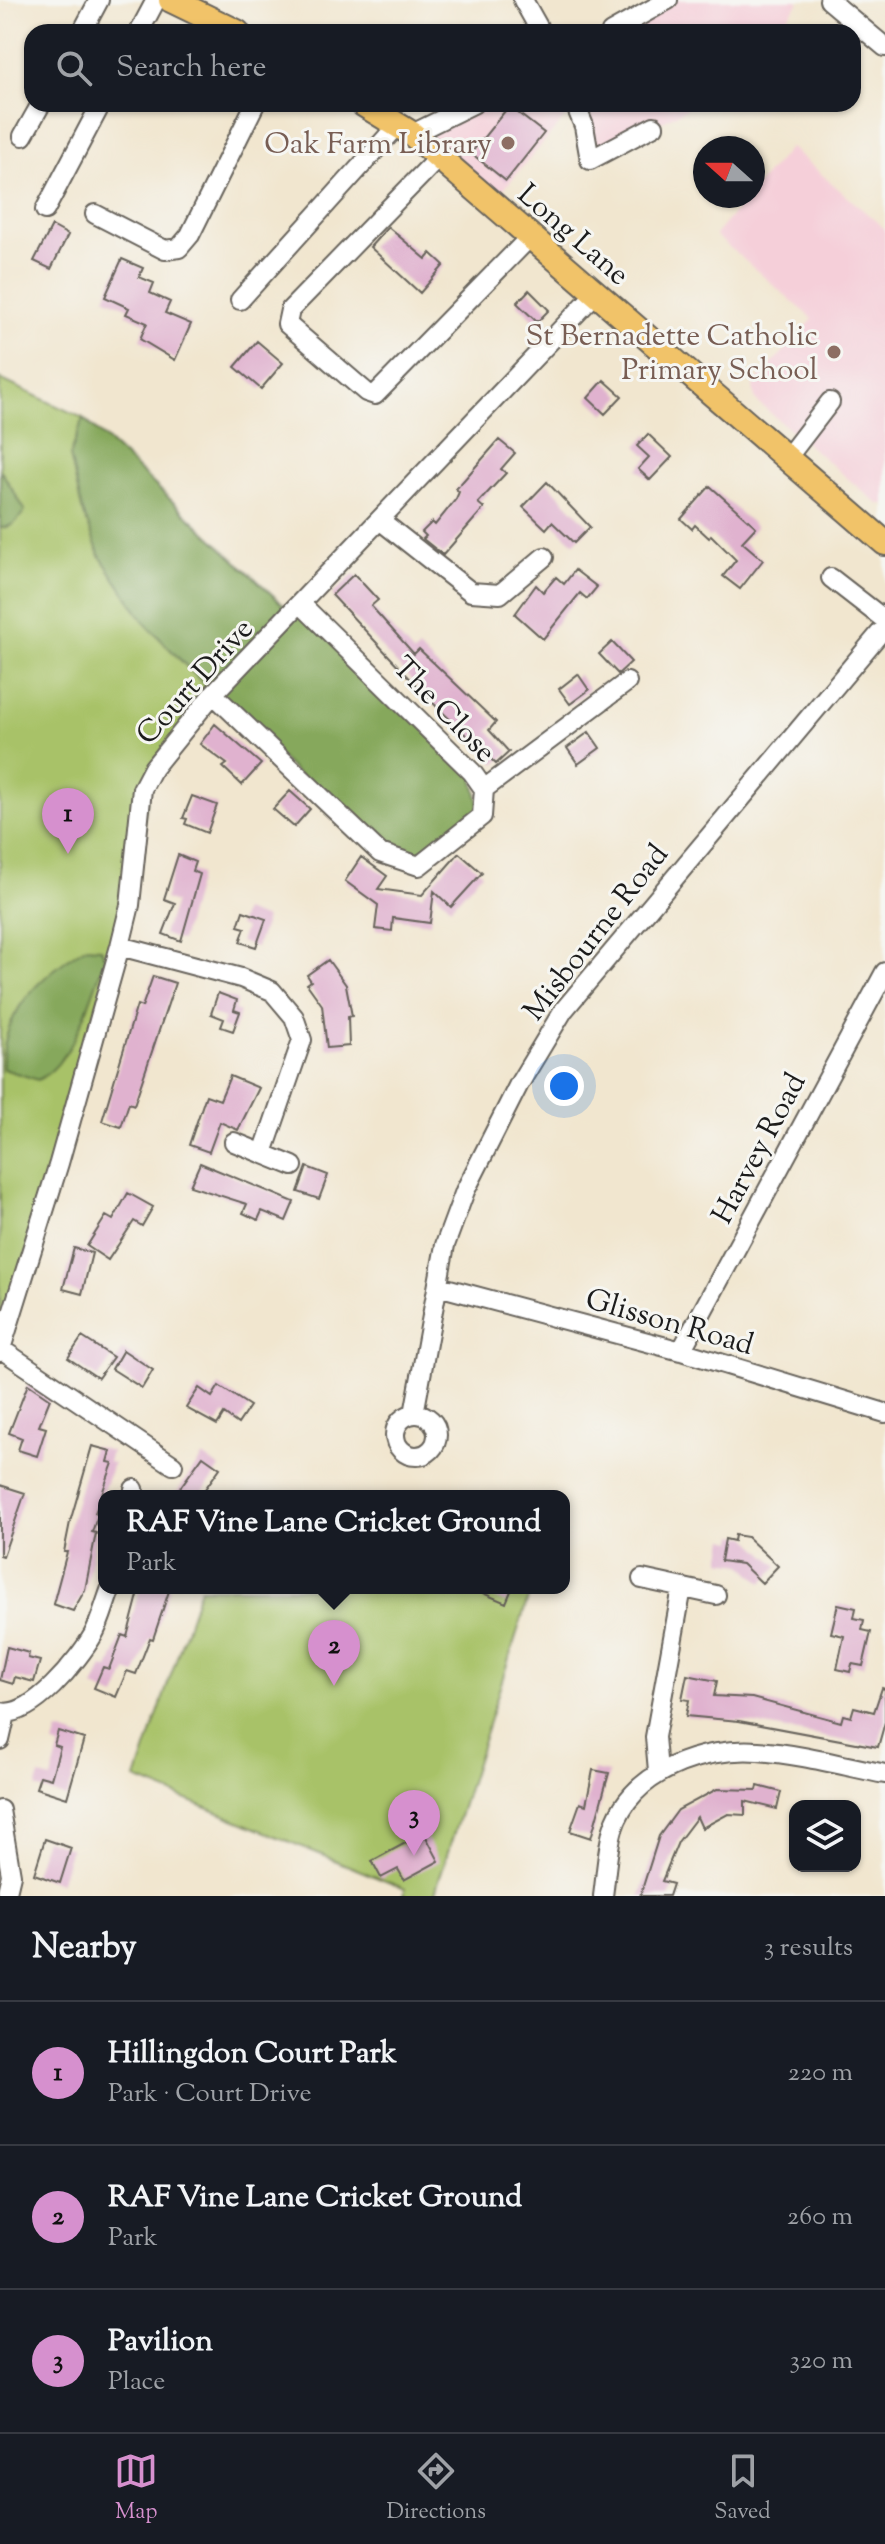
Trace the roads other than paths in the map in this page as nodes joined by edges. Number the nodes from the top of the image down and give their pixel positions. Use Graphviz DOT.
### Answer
graph roads {
  1 [pos="99,0"];
  2 [pos="156,0"];
  3 [pos="171,0"];
  4 [pos="523,0"];
  5 [pos="668,0"];
  6 [pos="829,0"];
  7 [pos="86,24"];
  8 [pos="143,24"];
  9 [pos="220,24"];
  10 [pos="536,24"];
  11 [pos="625,24"];
  12 [pos="858,24"];
  13 [pos="861,27"];
  14 [pos="885,47"];
  15 [pos="36,112"];
  16 [pos="97,112"];
  17 [pos="251,112"];
  18 [pos="376,112"];
  19 [pos="452,112"];
  20 [pos="578,112"];
  21 [pos="654,126"];
  22 [pos="404,130"];
  23 [pos="23,136"];
  24 [pos="438,158"];
  25 [pos="45,210"];
  26 [pos="95,214"];
  27 [pos="529,238"];
  28 [pos="594,295"];
  29 [pos="240,300"];
  30 [pos="830,402"];
  31 [pos="787,458"];
  32 [pos="381,521"];
  33 [pos="885,543"];
  34 [pos="544,557"];
  35 [pos="831,578"];
  36 [pos="301,604"];
  37 [pos="885,620"];
  38 [pos="885,627"];
  39 [pos="627,682"];
  40 [pos="213,694"];
  41 [pos="484,789"];
  42 [pos="120,946"];
  43 [pos="885,972"];
  44 [pos="234,1142"];
  45 [pos="263,1153"];
  46 [pos="293,1166"];
  47 [pos="438,1286"];
  48 [pos="1,1350"];
  49 [pos="681,1351"];
  50 [pos="885,1413"];
  51 [pos="414,1414"];
  52 [pos="173,1465"];
  53 [pos="642,1579"];
  54 [pos="682,1588"];
  55 [pos="109,1594"];
  56 [pos="716,1595"];
  57 [pos="3,1713"];
  58 [pos="0,1740"];
  59 [pos="658,1771"];
  60 [pos="885,1774"];
  61 [pos="0,1810"];
  62 [pos="6,1896"];
  63 [pos="603,1896"];
  1 -- 7 [label="street"];
  2 -- 8 [label="street"];
  3 -- 9 [label="main road"];
  4 -- 10 [label="street"];
  5 -- 11 [label="street"];
  6 -- 12 [label="street"];
  13 -- 14 [label="street"];
  15 -- 23 [label="street"];
  16 -- 25 [label="street"];
  17 -- 26 [label="street"];
  18 -- 22 [label="main road, Long Lane"];
  19 -- 22 [label="street"];
  20 -- 21 [label="street"];
  22 -- 24 [label="main road, Long Lane"];
  22 -- 29 [label="street"];
  24 -- 27 [label="main road, Long Lane"];
  24 -- 27 [label="street"];
  27 -- 28 [label="main road, Long Lane"];
  28 -- 31 [label="main road, Long Lane"];
  28 -- 32 [label="street, Court Drive"];
  30 -- 31 [label="street"];
  31 -- 33 [label="main road, Long Lane"];
  32 -- 34 [label="street"];
  32 -- 36 [label="street, Court Drive"];
  35 -- 37 [label="street"];
  36 -- 40 [label="street, Court Drive"];
  36 -- 41 [label="street, The Close"];
  38 -- 47 [label="street, Misbourne Road"];
  39 -- 41 [label="street"];
  40 -- 41 [label="street, The Close"];
  40 -- 42 [label="street, Court Drive"];
  42 -- 45 [label="street"];
  42 -- 48 [label="street, Court Drive"];
  43 -- 49 [label="street, Harvey Road"];
  44 -- 45 [label="street"];
  45 -- 46 [label="street"];
  47 -- 49 [label="street, Glisson Road"];
  47 -- 51 [label="street, Misbourne Road"];
  48 -- 52 [label="street"];
  49 -- 50 [label="street, Glisson Road"];
  53 -- 54 [label="street"];
  54 -- 56 [label="street"];
  54 -- 59 [label="street"];
  55 -- 57 [label="street"];
  57 -- 58 [label="street"];
  59 -- 60 [label="street"];
  59 -- 63 [label="street"];
  61 -- 62 [label="street"];
}
